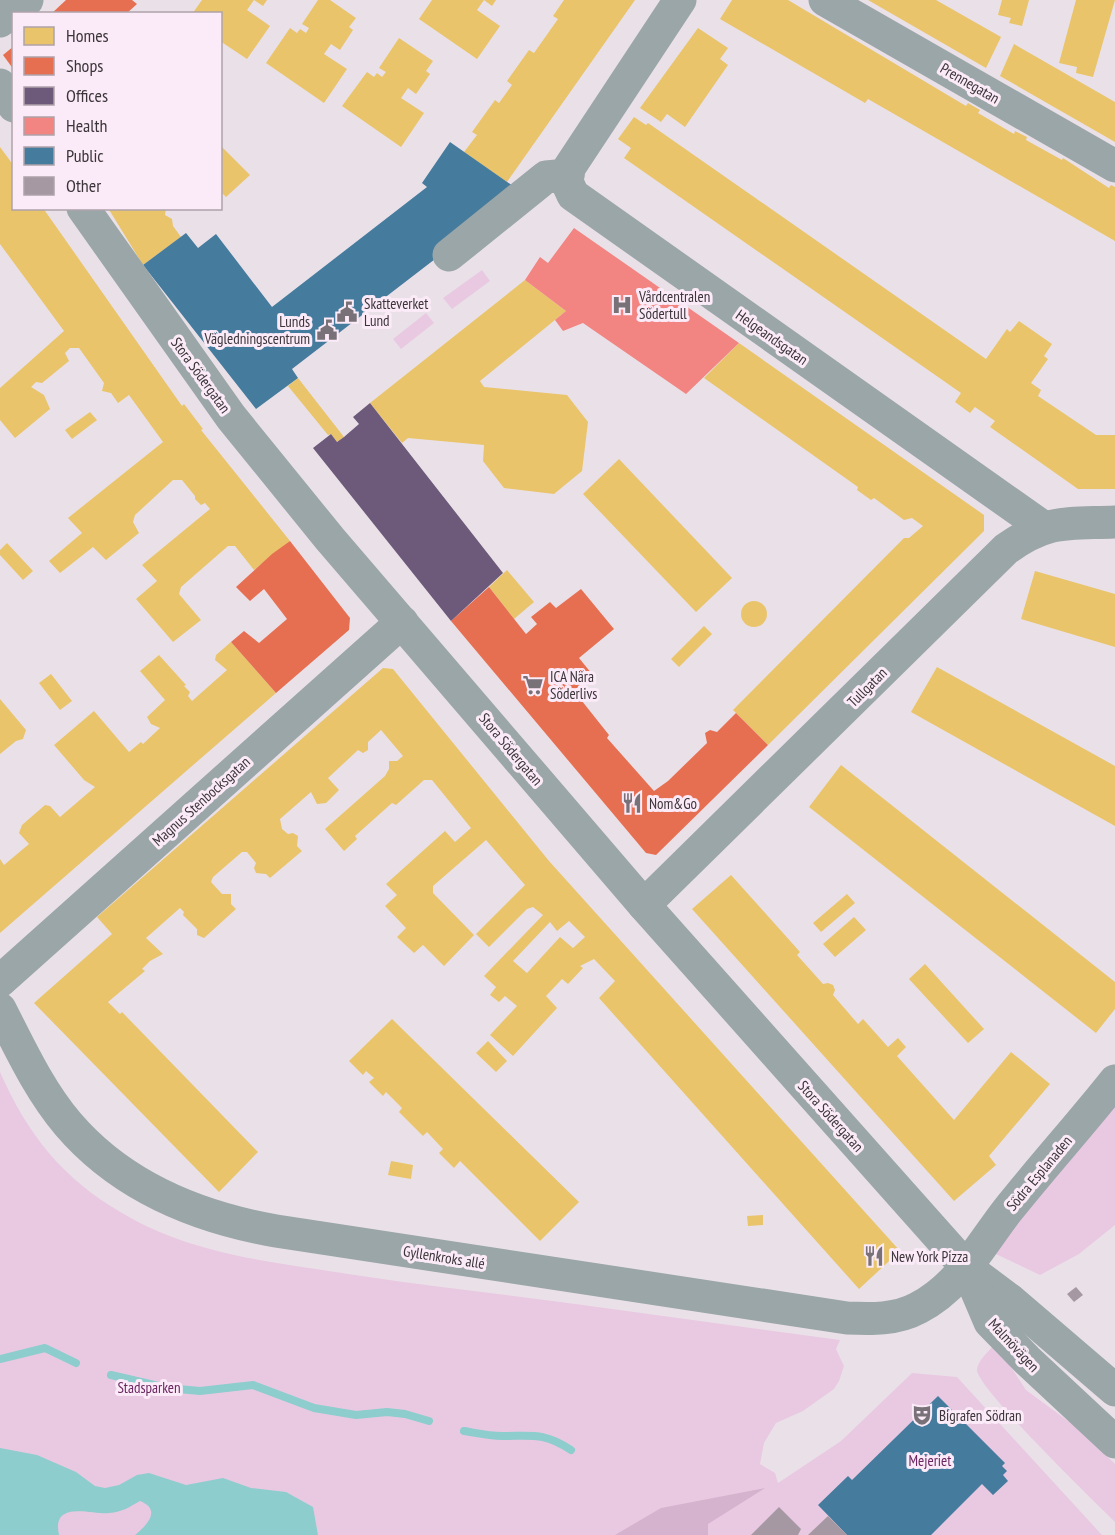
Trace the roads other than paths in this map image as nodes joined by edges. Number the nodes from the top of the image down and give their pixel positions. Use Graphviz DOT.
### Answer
graph roads {
  1 [pos="27,0"];
  2 [pos="680,0"];
  3 [pos="825,0"];
  4 [pos="0,21"];
  5 [pos="0,85"];
  6 [pos="12,103"];
  7 [pos="1115,166"];
  8 [pos="568,175"];
  9 [pos="84,210"];
  10 [pos="450,256"];
  11 [pos="1115,522"];
  12 [pos="1042,527"];
  13 [pos="402,622"];
  14 [pos="644,906"];
  15 [pos="0,981"];
  16 [pos="0,1009"];
  17 [pos="1115,1082"];
  18 [pos="967,1268"];
  19 [pos="1115,1390"];
  20 [pos="1115,1442"];
  1 -- 4 [label="street"];
  2 -- 8 [label="street"];
  3 -- 7 [label="street, Prennegatan"];
  5 -- 6 [label="street"];
  8 -- 10 [label="street"];
  8 -- 12 [label="street, Helgeandsgatan"];
  9 -- 13 [label="street, Stora Södergatan"];
  11 -- 12 [label="street, Tullgatan"];
  12 -- 14 [label="street, Tullgatan"];
  13 -- 14 [label="street, Stora Södergatan"];
  13 -- 15 [label="street, Magnus Stenbocksgatan"];
  14 -- 18 [label="street, Stora Södergatan"];
  16 -- 18 [label="street, Gyllenkroks allé"];
  17 -- 18 [label="street, Södra Esplanaden"];
  18 -- 19 [label="street, Malmövägen"];
  18 -- 20 [label="street, Malmövägen"];
}
